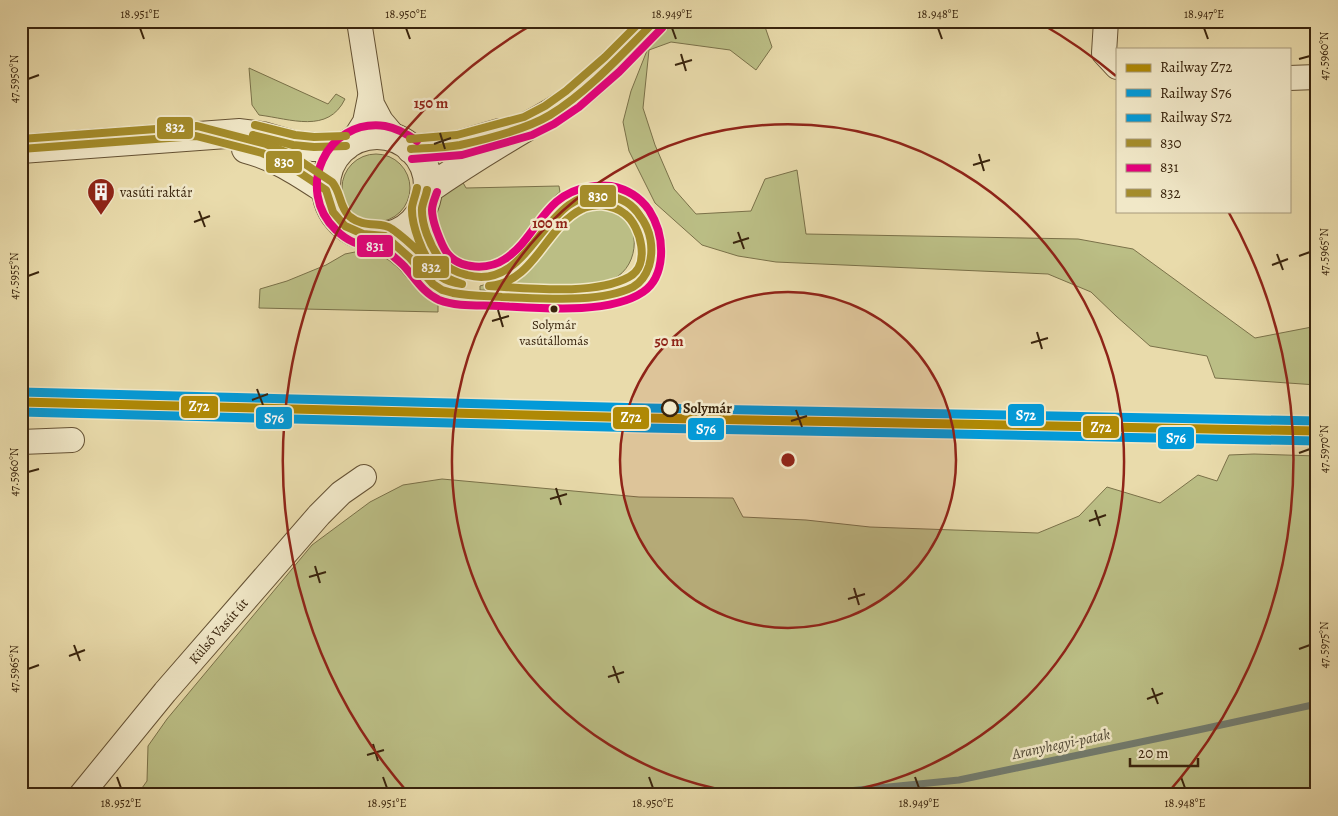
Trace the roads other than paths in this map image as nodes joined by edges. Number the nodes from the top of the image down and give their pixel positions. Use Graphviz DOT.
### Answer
graph roads {
  1 [pos="359,21"];
  2 [pos="655,21"];
  3 [pos="1106,21"];
  4 [pos="1116,66"];
  5 [pos="1290,78"];
  6 [pos="1317,78"];
  7 [pos="370,97"];
  8 [pos="528,126"];
  9 [pos="196,136"];
  10 [pos="350,143"];
  11 [pos="404,144"];
  12 [pos="21,149"];
  13 [pos="326,190"];
  14 [pos="427,190"];
  15 [pos="72,440"];
  16 [pos="21,442"];
  17 [pos="364,477"];
  18 [pos="81,795"];
  1 -- 7 [label="street"];
  2 -- 8 [label="street"];
  3 -- 4 [label="street"];
  5 -- 6 [label="street"];
  7 -- 10 [label="street"];
  7 -- 11 [label="street"];
  8 -- 11 [label="street"];
  8 -- 14 [label="street"];
  9 -- 10 [label="street"];
  9 -- 12 [label="street"];
  9 -- 13 [label="street"];
  10 -- 11 [label="street"];
  10 -- 13 [label="street"];
  11 -- 14 [label="street"];
  13 -- 14 [label="street"];
  15 -- 16 [label="street"];
  17 -- 18 [label="street, Külső Vasút út"];
}
